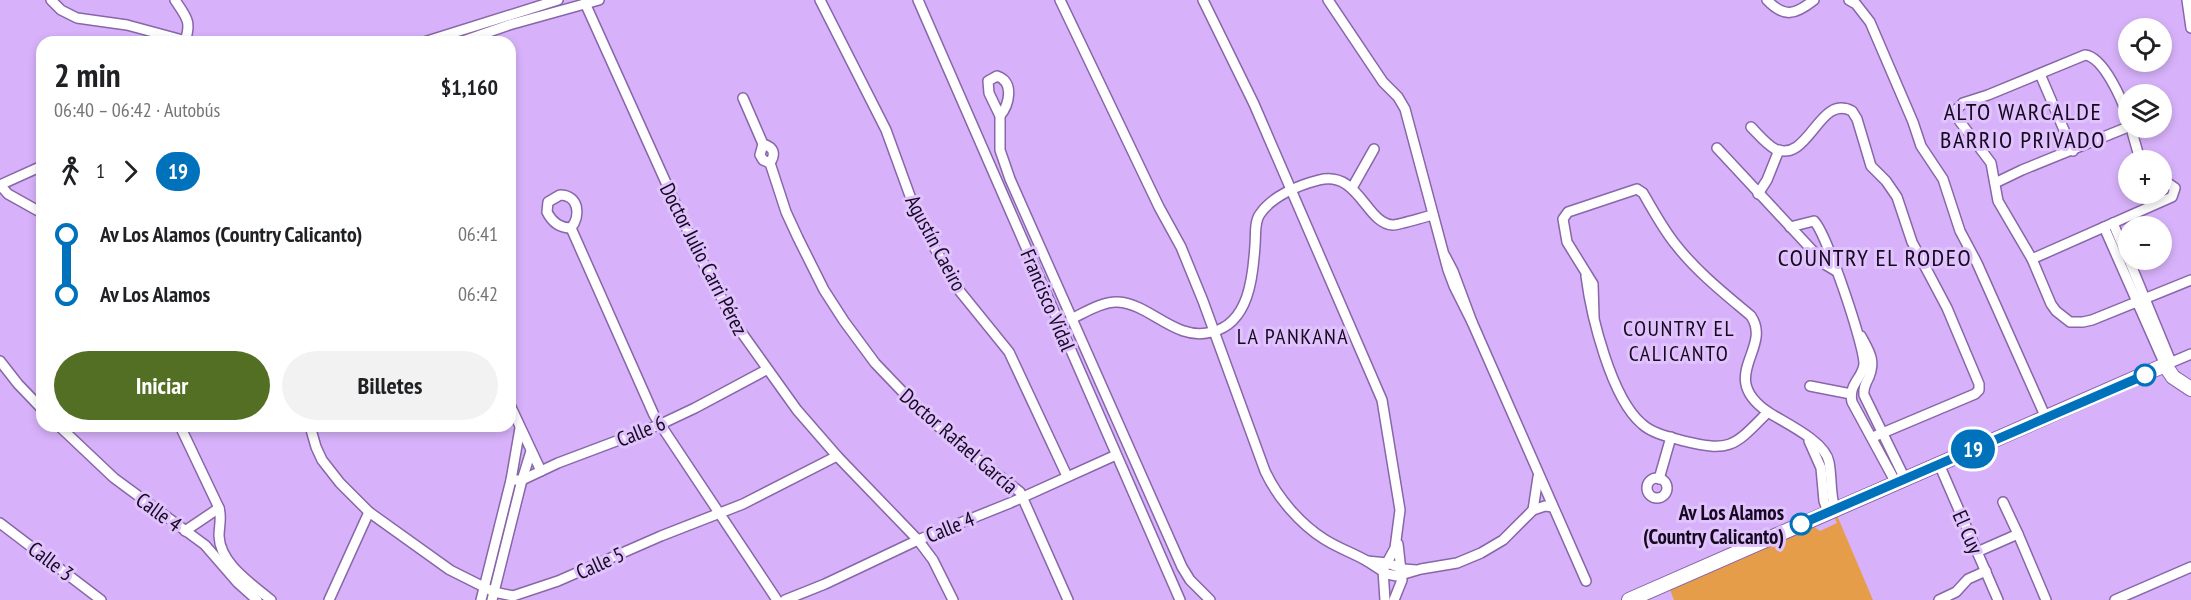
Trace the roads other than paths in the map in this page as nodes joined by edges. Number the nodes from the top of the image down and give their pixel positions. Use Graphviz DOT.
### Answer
graph roads {
  1 [pos="51,0"];
  2 [pos="175,0"];
  3 [pos="558,0"];
  4 [pos="599,0"];
  5 [pos="820,0"];
  6 [pos="918,0"];
  7 [pos="1060,0"];
  8 [pos="1203,0"];
  9 [pos="1328,0"];
  10 [pos="1767,0"];
  11 [pos="1814,0"];
  12 [pos="1849,0"];
  13 [pos="2188,0"];
  14 [pos="585,3"];
  15 [pos="2191,9"];
  16 [pos="2191,28"];
  17 [pos="169,36"];
  18 [pos="188,36"];
  19 [pos="443,36"];
  20 [pos="477,36"];
  21 [pos="2040,74"];
  22 [pos="2118,91"];
  23 [pos="743,98"];
  24 [pos="1000,116"];
  25 [pos="1751,127"];
  26 [pos="2118,132"];
  27 [pos="1717,148"];
  28 [pos="1374,149"];
  29 [pos="1779,150"];
  30 [pos="2073,151"];
  31 [pos="36,169"];
  32 [pos="1995,183"];
  33 [pos="0,185"];
  34 [pos="1352,188"];
  35 [pos="1292,190"];
  36 [pos="1758,194"];
  37 [pos="2156,204"];
  38 [pos="36,210"];
  39 [pos="1433,215"];
  40 [pos="2109,225"];
  41 [pos="1790,227"];
  42 [pos="571,228"];
  43 [pos="2118,241"];
  44 [pos="2032,259"];
  45 [pos="2131,270"];
  46 [pos="1836,271"];
  47 [pos="2191,280"];
  48 [pos="2141,300"];
  49 [pos="1071,319"];
  50 [pos="1856,326"];
  51 [pos="1214,332"];
  52 [pos="2191,354"];
  53 [pos="0,360"];
  54 [pos="2168,364"];
  55 [pos="766,370"];
  56 [pos="1810,386"];
  57 [pos="2191,389"];
  58 [pos="1851,394"];
  59 [pos="36,403"];
  60 [pos="1767,412"];
  61 [pos="2046,418"];
  62 [pos="516,419"];
  63 [pos="659,425"];
  64 [pos="520,428"];
  65 [pos="65,432"];
  66 [pos="183,432"];
  67 [pos="312,432"];
  68 [pos="1882,433"];
  69 [pos="1671,437"];
  70 [pos="1873,437"];
  71 [pos="531,451"];
  72 [pos="1116,455"];
  73 [pos="837,456"];
  74 [pos="1939,464"];
  75 [pos="541,471"];
  76 [pos="1539,474"];
  77 [pos="1067,476"];
  78 [pos="1659,479"];
  79 [pos="511,480"];
  80 [pos="522,480"];
  81 [pos="1900,481"];
  82 [pos="1023,498"];
  83 [pos="2003,501"];
  84 [pos="1553,507"];
  85 [pos="219,508"];
  86 [pos="1533,510"];
  87 [pos="1832,511"];
  88 [pos="369,512"];
  89 [pos="719,513"];
  90 [pos="0,523"];
  91 [pos="185,531"];
  92 [pos="2018,534"];
  93 [pos="219,535"];
  94 [pos="1397,539"];
  95 [pos="918,540"];
  96 [pos="205,545"];
  97 [pos="1977,552"];
  98 [pos="1385,567"];
  99 [pos="2191,567"];
  100 [pos="1986,571"];
  101 [pos="1402,572"];
  102 [pos="1586,581"];
  103 [pos="484,588"];
  104 [pos="493,596"];
  105 [pos="101,600"];
  106 [pos="257,600"];
  107 [pos="271,600"];
  108 [pos="329,600"];
  109 [pos="481,600"];
  110 [pos="777,600"];
  111 [pos="785,600"];
  112 [pos="952,600"];
  113 [pos="1068,600"];
  114 [pos="1180,600"];
  115 [pos="1210,600"];
  116 [pos="1386,600"];
  117 [pos="1394,600"];
  118 [pos="1629,600"];
  119 [pos="1939,600"];
  120 [pos="1998,600"];
  121 [pos="2046,600"];
  122 [pos="2115,600"];
  1 -- 17 [label="street"];
  2 -- 18 [label="street"];
  3 -- 19 [label="street"];
  4 -- 14 [label="street"];
  5 -- 77 [label="street, Agustín Caeiro"];
  6 -- 72 [label="street, Francisco Vidal"];
  7 -- 51 [label="street"];
  8 -- 35 [label="street"];
  9 -- 39 [label="street"];
  10 -- 11 [label="street"];
  12 -- 61 [label="street"];
  13 -- 15 [label="street"];
  13 -- 16 [label="street"];
  14 -- 20 [label="street"];
  14 -- 55 [label="street, Doctor Julio Carri Pérez"];
  21 -- 22 [label="street"];
  21 -- 30 [label="street"];
  21 -- 32 [label="street"];
  23 -- 82 [label="street, Doctor Rafael García"];
  24 -- 49 [label="street"];
  25 -- 29 [label="street"];
  26 -- 30 [label="street"];
  27 -- 36 [label="street"];
  28 -- 34 [label="street"];
  29 -- 36 [label="street"];
  29 -- 68 [label="street"];
  30 -- 32 [label="street"];
  31 -- 33 [label="street"];
  32 -- 44 [label="street"];
  33 -- 38 [label="street"];
  34 -- 35 [label="street"];
  34 -- 39 [label="street"];
  35 -- 51 [label="street"];
  35 -- 94 [label="street"];
  36 -- 41 [label="street"];
  37 -- 40 [label="street"];
  39 -- 76 [label="street"];
  40 -- 43 [label="street"];
  40 -- 44 [label="street"];
  40 -- 48 [label="street"];
  41 -- 46 [label="street"];
  41 -- 46 [label="street"];
  42 -- 63 [label="street"];
  44 -- 48 [label="street"];
  45 -- 48 [label="street"];
  46 -- 50 [label="street"];
  47 -- 48 [label="street"];
  48 -- 54 [label="street"];
  49 -- 51 [label="street"];
  49 -- 115 [label="street"];
  50 -- 58 [label="street"];
  50 -- 68 [label="street"];
  51 -- 98 [label="street"];
  52 -- 54 [label="street"];
  53 -- 59 [label="street"];
  54 -- 57 [label="main road"];
  54 -- 61 [label="main road"];
  55 -- 63 [label="street, Calle 6"];
  55 -- 73 [label="street, Doctor Julio Carri Pérez"];
  56 -- 58 [label="street"];
  58 -- 70 [label="street"];
  60 -- 69 [label="street"];
  60 -- 69 [label="street"];
  60 -- 87 [label="street"];
  61 -- 74 [label="main road"];
  62 -- 64 [label="street"];
  63 -- 75 [label="street, Calle 6"];
  63 -- 89 [label="street"];
  64 -- 71 [label="street"];
  64 -- 79 [label="street"];
  65 -- 91 [label="street, Calle 4"];
  66 -- 85 [label="street"];
  67 -- 88 [label="street, Calle 5"];
  68 -- 70 [label="street"];
  68 -- 81 [label="street"];
  69 -- 78 [label="street"];
  70 -- 81 [label="street"];
  71 -- 75 [label="street"];
  71 -- 80 [label="street"];
  72 -- 77 [label="street, Calle 4"];
  72 -- 114 [label="street, Francisco Vidal"];
  73 -- 89 [label="street, Calle 5"];
  73 -- 95 [label="street, Doctor Julio Carri Pérez"];
  74 -- 81 [label="main road"];
  74 -- 97 [label="street, El Cuy"];
  75 -- 80 [label="street, Calle 6"];
  76 -- 84 [label="street"];
  76 -- 86 [label="street"];
  77 -- 82 [label="street, Calle 4"];
  79 -- 80 [label="street, Calle 6"];
  79 -- 103 [label="street"];
  80 -- 104 [label="street"];
  81 -- 87 [label="main road"];
  82 -- 95 [label="street, Calle 4"];
  82 -- 113 [label="street, Doctor Rafael García"];
  83 -- 92 [label="street"];
  84 -- 86 [label="street"];
  84 -- 102 [label="street"];
  85 -- 91 [label="street"];
  85 -- 93 [label="street"];
  86 -- 101 [label="street"];
  87 -- 118 [label="main road"];
  88 -- 103 [label="street, Calle 5"];
  88 -- 108 [label="street"];
  89 -- 104 [label="street, Calle 5"];
  89 -- 110 [label="street"];
  90 -- 105 [label="street, Calle 3"];
  91 -- 96 [label="street, Calle 4"];
  92 -- 97 [label="street"];
  92 -- 121 [label="street"];
  93 -- 96 [label="street"];
  93 -- 107 [label="street"];
  94 -- 98 [label="street"];
  94 -- 101 [label="street"];
  95 -- 111 [label="street, Calle 4"];
  95 -- 112 [label="street, Doctor Julio Carri Pérez"];
  96 -- 106 [label="street, Calle 4"];
  97 -- 100 [label="street, El Cuy"];
  98 -- 101 [label="street"];
  98 -- 116 [label="street"];
  99 -- 122 [label="street"];
  100 -- 119 [label="street"];
  100 -- 120 [label="street, El Cuy"];
  101 -- 117 [label="street"];
  103 -- 104 [label="street, Calle 5"];
  103 -- 109 [label="street"];
}
